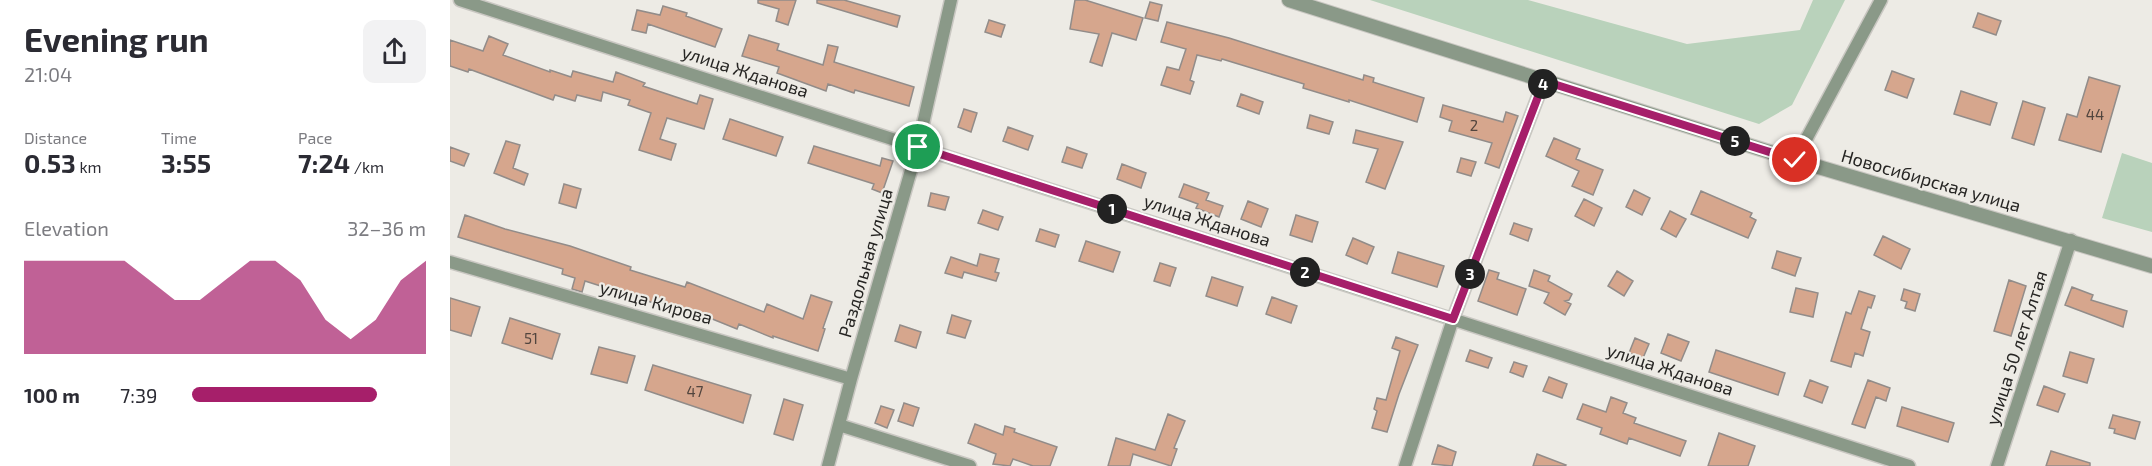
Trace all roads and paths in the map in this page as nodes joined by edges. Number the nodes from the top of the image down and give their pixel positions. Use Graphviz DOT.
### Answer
graph roads {
  1 [pos="460,0"];
  2 [pos="951,0"];
  3 [pos="1289,0"];
  4 [pos="1881,0"];
  5 [pos="1544,81"];
  6 [pos="918,147"];
  7 [pos="1795,160"];
  8 [pos="2072,240"];
  9 [pos="450,262"];
  10 [pos="2152,266"];
  11 [pos="1453,319"];
  12 [pos="851,379"];
  13 [pos="839,425"];
  14 [pos="828,466"];
  15 [pos="970,466"];
  16 [pos="1405,466"];
  17 [pos="1909,466"];
  18 [pos="1997,466"];
  1 -- 6 [label="street, улица Жданова"];
  2 -- 6 [label="street, Раздольная улица"];
  3 -- 5 [label="street, Новосибирская улица"];
  4 -- 7 [label="street"];
  5 -- 7 [label="street, Новосибирская улица"];
  5 -- 11 [label="street"];
  6 -- 11 [label="street, улица Жданова"];
  6 -- 12 [label="street, Раздольная улица"];
  7 -- 8 [label="street, Новосибирская улица"];
  8 -- 10 [label="street, Новосибирская улица"];
  8 -- 18 [label="street, улица 50 лет Алтая"];
  9 -- 12 [label="street, улица Кирова"];
  11 -- 16 [label="street"];
  11 -- 17 [label="street, улица Жданова"];
  12 -- 13 [label="street, Раздольная улица"];
  13 -- 14 [label="street, Раздольная улица"];
  13 -- 15 [label="street"];
}
